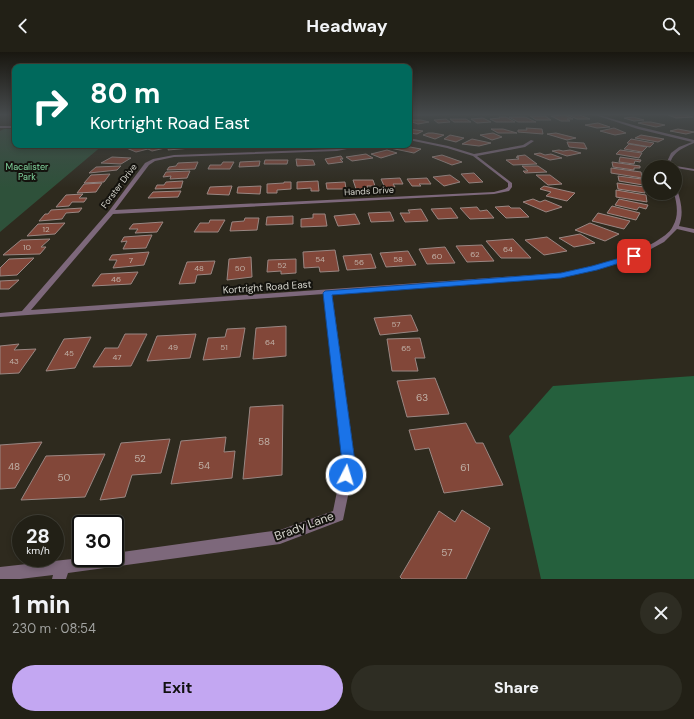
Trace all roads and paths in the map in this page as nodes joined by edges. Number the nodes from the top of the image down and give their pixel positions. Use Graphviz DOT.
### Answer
graph roads {
  1 [pos="412,140"];
  2 [pos="532,141"];
  3 [pos="694,141"];
  4 [pos="348,148"];
  5 [pos="474,155"];
  6 [pos="669,160"];
  7 [pos="682,168"];
  8 [pos="694,170"];
  9 [pos="678,200"];
  10 [pos="111,212"];
  11 [pos="676,227"];
  12 [pos="694,231"];
  13 [pos="328,293"];
  14 [pos="25,313"];
  15 [pos="0,315"];
  16 [pos="62,573"];
  17 [pos="0,574"];
  1 -- 5 [label="street, Hands Drive"];
  2 -- 5 [label="street"];
  3 -- 6 [label="street"];
  4 -- 10 [label="street, Forster Drive"];
  5 -- 10 [label="street, Hands Drive"];
  7 -- 8 [label="street"];
  9 -- 11 [label="street"];
  10 -- 14 [label="street, Forster Drive"];
  11 -- 12 [label="street"];
  11 -- 13 [label="street, Kortright Road East"];
  13 -- 14 [label="street, Kortright Road East"];
  13 -- 16 [label="street, Brady Lane"];
  14 -- 15 [label="street, Kortright Road East"];
  16 -- 17 [label="street, Brady Lane"];
}
